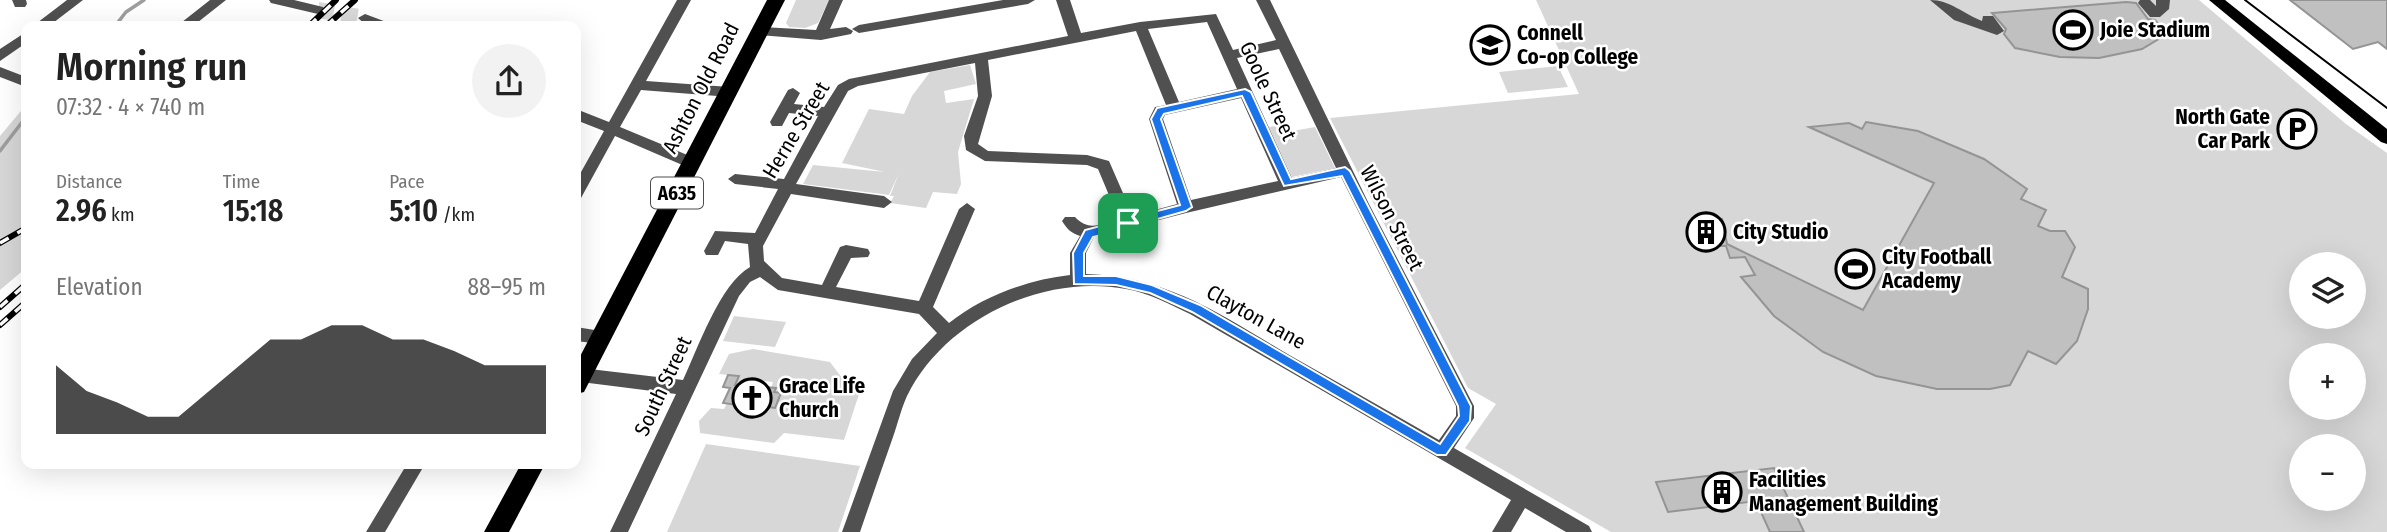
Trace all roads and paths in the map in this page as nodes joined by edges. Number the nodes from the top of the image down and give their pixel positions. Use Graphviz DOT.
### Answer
graph roads {
  1 [pos="76,0"];
  2 [pos="219,0"];
  3 [pos="276,0"];
  4 [pos="684,0"];
  5 [pos="776,0"];
  6 [pos="836,0"];
  7 [pos="1028,0"];
  8 [pos="1063,0"];
  9 [pos="1263,0"];
  10 [pos="1937,0"];
  11 [pos="2164,0"];
  12 [pos="2216,0"];
  13 [pos="2145,3"];
  14 [pos="318,10"];
  15 [pos="1211,17"];
  16 [pos="365,18"];
  17 [pos="1988,19"];
  18 [pos="47,21"];
  19 [pos="191,21"];
  20 [pos="372,21"];
  21 [pos="1140,26"];
  22 [pos="760,31"];
  23 [pos="821,35"];
  24 [pos="21,40"];
  25 [pos="1076,40"];
  26 [pos="1284,43"];
  27 [pos="1229,55"];
  28 [pos="0,56"];
  29 [pos="981,59"];
  30 [pos="0,72"];
  31 [pos="21,80"];
  32 [pos="638,85"];
  33 [pos="730,92"];
  34 [pos="1245,92"];
  35 [pos="793,93"];
  36 [pos="1174,107"];
  37 [pos="785,108"];
  38 [pos="827,113"];
  39 [pos="581,116"];
  40 [pos="777,122"];
  41 [pos="612,131"];
  42 [pos="2387,138"];
  43 [pos="692,163"];
  44 [pos="1345,171"];
  45 [pos="735,179"];
  46 [pos="1287,183"];
  47 [pos="581,185"];
  48 [pos="787,186"];
  49 [pos="884,202"];
  50 [pos="1186,207"];
  51 [pos="967,209"];
  52 [pos="1070,221"];
  53 [pos="1128,223"];
  54 [pos="1089,233"];
  55 [pos="759,239"];
  56 [pos="712,251"];
  57 [pos="862,253"];
  58 [pos="760,269"];
  59 [pos="1078,281"];
  60 [pos="826,292"];
  61 [pos="924,308"];
  62 [pos="948,333"];
  63 [pos="581,335"];
  64 [pos="601,337"];
  65 [pos="581,374"];
  66 [pos="581,380"];
  67 [pos="688,388"];
  68 [pos="1442,451"];
  69 [pos="413,469"];
  70 [pos="530,469"];
  71 [pos="1522,496"];
  72 [pos="375,532"];
  73 [pos="496,532"];
  74 [pos="619,532"];
  75 [pos="851,532"];
  76 [pos="1501,532"];
  77 [pos="1583,532"];
  1 -- 18 [label="street"];
  2 -- 19 [label="street"];
  3 -- 14 [label="street"];
  4 -- 32 [label="street"];
  5 -- 22 [label="highway, Ashton Old Road / A635"];
  6 -- 23 [label="street"];
  7 -- 23 [label="street"];
  8 -- 25 [label="street"];
  9 -- 26 [label="street, Wilson Street"];
  10 -- 17 [label="street"];
  11 -- 13 [label="street"];
  12 -- 42 [label="main road"];
  15 -- 21 [label="street, Herne Street"];
  15 -- 27 [label="street, Goole Street"];
  16 -- 20 [label="street"];
  21 -- 25 [label="street, Herne Street"];
  21 -- 36 [label="street"];
  22 -- 23 [label="street"];
  22 -- 33 [label="highway, Ashton Old Road / A635"];
  24 -- 28 [label="street"];
  25 -- 29 [label="street, Herne Street"];
  26 -- 27 [label="street"];
  26 -- 44 [label="street, Wilson Street"];
  27 -- 34 [label="street, Goole Street"];
  29 -- 38 [label="street, Herne Street"];
  29 -- 53 [label="street"];
  30 -- 31 [label="street"];
  32 -- 33 [label="street"];
  32 -- 41 [label="street"];
  33 -- 43 [label="highway, Ashton Old Road / A635"];
  34 -- 36 [label="street"];
  34 -- 46 [label="street, Goole Street"];
  35 -- 37 [label="street"];
  36 -- 50 [label="street"];
  37 -- 38 [label="street"];
  37 -- 40 [label="street"];
  38 -- 48 [label="street, Herne Street"];
  39 -- 41 [label="street"];
  41 -- 43 [label="street"];
  41 -- 47 [label="street"];
  43 -- 64 [label="highway, Ashton Old Road / A635"];
  44 -- 46 [label="street"];
  44 -- 68 [label="street, Wilson Street"];
  45 -- 48 [label="street"];
  46 -- 50 [label="street"];
  48 -- 49 [label="street"];
  48 -- 55 [label="street, Herne Street"];
  50 -- 53 [label="street"];
  51 -- 61 [label="street"];
  52 -- 54 [label="street"];
  53 -- 54 [label="street"];
  54 -- 59 [label="street"];
  55 -- 56 [label="street"];
  55 -- 58 [label="street, Herne Street"];
  57 -- 60 [label="street"];
  58 -- 60 [label="street"];
  58 -- 67 [label="street, South Street"];
  59 -- 62 [label="street, Clayton Lane"];
  59 -- 68 [label="street, Clayton Lane"];
  60 -- 61 [label="street"];
  61 -- 62 [label="street"];
  62 -- 75 [label="street, Clayton Lane"];
  63 -- 64 [label="street"];
  64 -- 65 [label="highway, Ashton Old Road / A635"];
  66 -- 67 [label="street"];
  67 -- 74 [label="street, South Street"];
  68 -- 71 [label="street, Clayton Lane"];
  69 -- 72 [label="street"];
  70 -- 73 [label="highway"];
  71 -- 76 [label="street"];
  71 -- 77 [label="street, Clayton Lane"];
}
